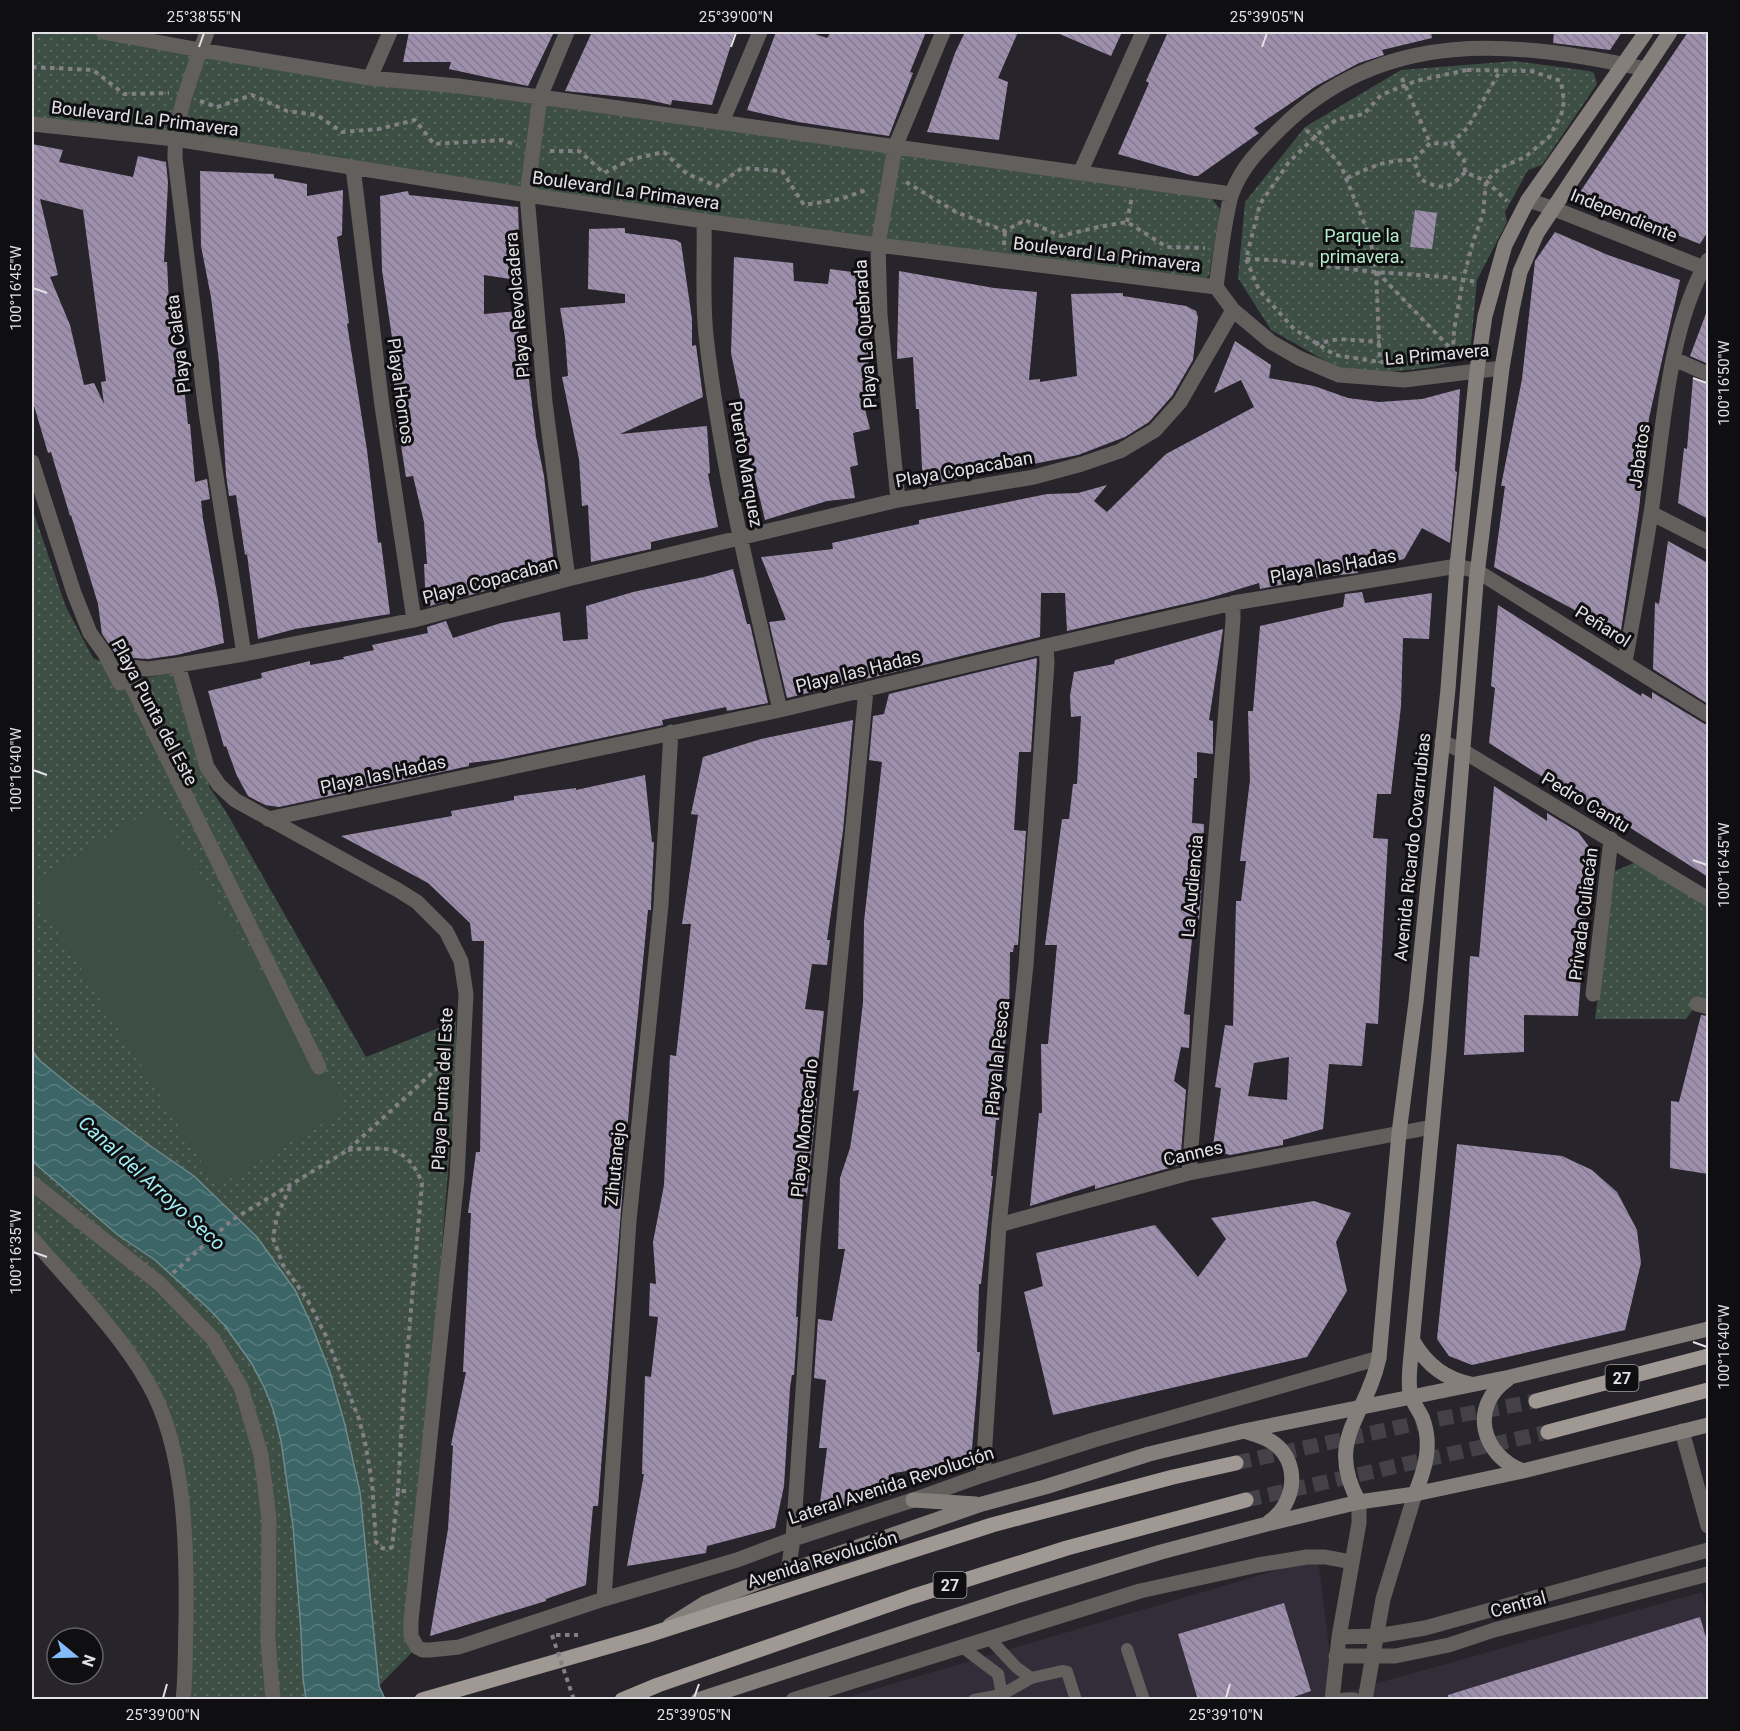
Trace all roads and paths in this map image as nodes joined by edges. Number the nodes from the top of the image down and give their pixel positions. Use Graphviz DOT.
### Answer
graph roads {
  1 [pos="103,32"];
  2 [pos="207,32"];
  3 [pos="390,32"];
  4 [pos="567,32"];
  5 [pos="760,32"];
  6 [pos="943,32"];
  7 [pos="1143,32"];
  8 [pos="1646,32"];
  9 [pos="1670,32"];
  10 [pos="1512,48"];
  11 [pos="200,50"];
  12 [pos="1394,61"];
  13 [pos="1623,65"];
  14 [pos="32,67"];
  15 [pos="1645,69"];
  16 [pos="1500,71"];
  17 [pos="370,78"];
  18 [pos="1405,85"];
  19 [pos="186,92"];
  20 [pos="540,97"];
  21 [pos="1291,118"];
  22 [pos="722,122"];
  23 [pos="32,124"];
  24 [pos="1314,137"];
  25 [pos="175,139"];
  26 [pos="1430,143"];
  27 [pos="1451,144"];
  28 [pos="895,147"];
  29 [pos="532,151"];
  30 [pos="1414,160"];
  31 [pos="353,166"];
  32 [pos="1465,172"];
  33 [pos="890,173"];
  34 [pos="1080,173"];
  35 [pos="1347,178"];
  36 [pos="1136,181"];
  37 [pos="1486,181"];
  38 [pos="1231,194"];
  39 [pos="527,195"];
  40 [pos="887,195"];
  41 [pos="1525,207"];
  42 [pos="1552,208"];
  43 [pos="704,221"];
  44 [pos="1127,222"];
  45 [pos="878,245"];
  46 [pos="1221,248"];
  47 [pos="1246,259"];
  48 [pos="1706,264"];
  49 [pos="1377,272"];
  50 [pos="1463,280"];
  51 [pos="1494,283"];
  52 [pos="1216,287"];
  53 [pos="1233,310"];
  54 [pos="1380,342"];
  55 [pos="1316,343"];
  56 [pos="1453,351"];
  57 [pos="1299,358"];
  58 [pos="1674,359"];
  59 [pos="1380,362"];
  60 [pos="1502,368"];
  61 [pos="1477,370"];
  62 [pos="1449,373"];
  63 [pos="1708,374"];
  64 [pos="1380,379"];
  65 [pos="32,462"];
  66 [pos="898,500"];
  67 [pos="1651,513"];
  68 [pos="739,538"];
  69 [pos="1708,542"];
  70 [pos="1457,566"];
  71 [pos="1477,571"];
  72 [pos="568,579"];
  73 [pos="1233,603"];
  74 [pos="414,620"];
  75 [pos="1046,646"];
  76 [pos="244,654"];
  77 [pos="1625,662"];
  78 [pos="178,665"];
  79 [pos="866,690"];
  80 [pos="780,710"];
  81 [pos="1708,715"];
  82 [pos="671,732"];
  83 [pos="1442,742"];
  84 [pos="1462,751"];
  85 [pos="268,819"];
  86 [pos="1611,839"];
  87 [pos="1708,898"];
  88 [pos="1593,994"];
  89 [pos="463,1044"];
  90 [pos="319,1067"];
  91 [pos="1432,1127"];
  92 [pos="1399,1133"];
  93 [pos="348,1150"];
  94 [pos="1189,1173"];
  95 [pos="32,1183"];
  96 [pos="290,1187"];
  97 [pos="999,1225"];
  98 [pos="32,1238"];
  99 [pos="160,1284"];
  100 [pos="1708,1329"];
  101 [pos="1413,1341"];
  102 [pos="1708,1356"];
  103 [pos="1379,1358"];
  104 [pos="1510,1377"];
  105 [pos="1474,1385"];
  106 [pos="1708,1390"];
  107 [pos="1411,1398"];
  108 [pos="1536,1401"];
  109 [pos="1362,1406"];
  110 [pos="1708,1425"];
  111 [pos="1244,1431"];
  112 [pos="1682,1431"];
  113 [pos="1548,1432"];
  114 [pos="1236,1463"];
  115 [pos="1523,1470"];
  116 [pos="983,1474"];
  117 [pos="399,1491"];
  118 [pos="425,1492"];
  119 [pos="1415,1494"];
  120 [pos="913,1500"];
  121 [pos="1246,1500"];
  122 [pos="1359,1502"];
  123 [pos="982,1504"];
  124 [pos="1708,1523"];
  125 [pos="1267,1524"];
  126 [pos="793,1539"];
  127 [pos="1708,1550"];
  128 [pos="1352,1562"];
  129 [pos="788,1571"];
  130 [pos="1708,1574"];
  131 [pos="604,1599"];
  132 [pos="664,1629"];
  133 [pos="552,1635"];
  134 [pos="1377,1635"];
  135 [pos="1339,1636"];
  136 [pos="989,1638"];
  137 [pos="417,1647"];
  138 [pos="962,1647"];
  139 [pos="1127,1649"];
  140 [pos="1336,1656"];
  141 [pos="1373,1656"];
  142 [pos="1031,1677"];
  143 [pos="1002,1697"];
  144 [pos="183,1700"];
  145 [pos="273,1700"];
  146 [pos="422,1700"];
  147 [pos="574,1700"];
  148 [pos="622,1700"];
  149 [pos="698,1700"];
  150 [pos="794,1700"];
  151 [pos="974,1700"];
  152 [pos="1076,1700"];
  153 [pos="1144,1700"];
  154 [pos="1332,1700"];
  155 [pos="1344,1700"];
  156 [pos="1354,1700"];
  157 [pos="1365,1700"];
  1 -- 11 [label="street"];
  2 -- 11 [label="street, Playa Caleta"];
  3 -- 17 [label="street"];
  4 -- 20 [label="street, Playa Revolcadera"];
  5 -- 22 [label="street"];
  6 -- 28 [label="street, Playa La Quebrada"];
  7 -- 34 [label="street"];
  8 -- 13 [label="street, Avenida Ricardo Covarrubias"];
  9 -- 15 [label="street"];
  10 -- 12 [label="street"];
  10 -- 13 [label="street"];
  10 -- 16 [label="path"];
  11 -- 17 [label="street"];
  11 -- 19 [label="street, Playa Caleta"];
  12 -- 18 [label="path"];
  12 -- 21 [label="street"];
  13 -- 15 [label="street"];
  13 -- 41 [label="street, Avenida Ricardo Covarrubias"];
  14 -- 19 [label="path"];
  15 -- 42 [label="street"];
  16 -- 18 [label="path"];
  16 -- 27 [label="path"];
  16 -- 37 [label="path"];
  17 -- 20 [label="street"];
  18 -- 24 [label="path"];
  18 -- 26 [label="path"];
  19 -- 25 [label="street, Playa Caleta"];
  19 -- 29 [label="path"];
  20 -- 22 [label="street"];
  20 -- 29 [label="street, Playa Revolcadera"];
  21 -- 24 [label="path"];
  21 -- 38 [label="street"];
  22 -- 28 [label="street"];
  23 -- 25 [label="street, Boulevard La Primavera"];
  24 -- 35 [label="path"];
  24 -- 47 [label="path"];
  25 -- 31 [label="street, Boulevard La Primavera"];
  25 -- 76 [label="street, Playa Caleta"];
  26 -- 27 [label="path"];
  26 -- 30 [label="path"];
  27 -- 32 [label="path"];
  28 -- 33 [label="street, Playa La Quebrada"];
  28 -- 34 [label="street"];
  29 -- 39 [label="street, Playa Revolcadera"];
  29 -- 40 [label="path"];
  30 -- 32 [label="path"];
  30 -- 35 [label="path"];
  31 -- 39 [label="street, Boulevard La Primavera"];
  31 -- 74 [label="street, Playa Hornos"];
  32 -- 37 [label="path"];
  33 -- 40 [label="street, Playa La Quebrada"];
  33 -- 44 [label="path"];
  34 -- 36 [label="street"];
  35 -- 49 [label="path"];
  36 -- 38 [label="street"];
  36 -- 44 [label="path"];
  37 -- 41 [label="path"];
  37 -- 50 [label="path"];
  38 -- 46 [label="street"];
  39 -- 43 [label="street, Boulevard La Primavera"];
  39 -- 72 [label="street, Playa Revolcadera"];
  40 -- 45 [label="street, Playa La Quebrada"];
  41 -- 42 [label="street, Independiente"];
  41 -- 51 [label="street, Avenida Ricardo Covarrubias"];
  42 -- 48 [label="street, Independiente"];
  42 -- 60 [label="street"];
  43 -- 45 [label="street, Boulevard La Primavera"];
  43 -- 68 [label="street, Puerto Marquez"];
  44 -- 46 [label="path"];
  45 -- 52 [label="street, Boulevard La Primavera"];
  45 -- 66 [label="street, Playa La Quebrada"];
  46 -- 52 [label="street"];
  47 -- 49 [label="path"];
  47 -- 55 [label="path"];
  48 -- 58 [label="street, Jabatos"];
  49 -- 50 [label="path"];
  49 -- 54 [label="path"];
  49 -- 56 [label="path"];
  50 -- 51 [label="path"];
  50 -- 56 [label="path"];
  51 -- 61 [label="street, Avenida Ricardo Covarrubias"];
  52 -- 53 [label="street, La Primavera"];
  53 -- 57 [label="street, La Primavera"];
  53 -- 66 [label="street, Playa Copacaban"];
  54 -- 55 [label="path"];
  54 -- 59 [label="path"];
  55 -- 57 [label="path"];
  55 -- 59 [label="path"];
  56 -- 59 [label="path"];
  56 -- 62 [label="path"];
  57 -- 64 [label="street, La Primavera"];
  58 -- 63 [label="street"];
  58 -- 67 [label="street, Jabatos"];
  59 -- 64 [label="path"];
  60 -- 61 [label="street, La Primavera"];
  60 -- 71 [label="street"];
  61 -- 62 [label="street, La Primavera"];
  61 -- 70 [label="street, Avenida Ricardo Covarrubias"];
  62 -- 64 [label="street, La Primavera"];
  65 -- 90 [label="street, Playa Punta del Este"];
  66 -- 68 [label="street, Playa Copacaban"];
  67 -- 69 [label="street"];
  67 -- 77 [label="street, Jabatos"];
  68 -- 72 [label="street, Playa Copacaban"];
  68 -- 80 [label="street, Puerto Marquez"];
  70 -- 71 [label="street"];
  70 -- 73 [label="street, Playa las Hadas"];
  70 -- 83 [label="street, Avenida Ricardo Covarrubias"];
  71 -- 77 [label="street, Peñarol"];
  71 -- 84 [label="street"];
  72 -- 74 [label="street, Playa Copacaban"];
  73 -- 75 [label="street, Playa las Hadas"];
  73 -- 94 [label="street, La Audiencia"];
  74 -- 76 [label="street, Playa Copacaban"];
  75 -- 79 [label="street, Playa las Hadas"];
  75 -- 97 [label="street, Playa la Pesca"];
  76 -- 78 [label="street, Playa Copacaban"];
  77 -- 81 [label="street, Peñarol"];
  78 -- 85 [label="street, Playa Punta del Este"];
  78 -- 90 [label="street, Playa Copacaban"];
  79 -- 80 [label="street, Playa las Hadas"];
  79 -- 126 [label="street, Playa Montecarlo"];
  80 -- 82 [label="street, Playa las Hadas"];
  82 -- 85 [label="street, Playa las Hadas"];
  82 -- 131 [label="street, Zihutanejo"];
  83 -- 84 [label="street, Pedro Cantu"];
  83 -- 92 [label="street, Avenida Ricardo Covarrubias"];
  84 -- 86 [label="street, Pedro Cantu"];
  84 -- 91 [label="street"];
  85 -- 89 [label="street, Playa Punta del Este"];
  86 -- 87 [label="street, Pedro Cantu"];
  86 -- 88 [label="street, Privada Culiacán"];
  89 -- 93 [label="path"];
  89 -- 118 [label="street, Playa Punta del Este"];
  91 -- 92 [label="street, Cannes"];
  91 -- 101 [label="street"];
  92 -- 94 [label="street, Cannes"];
  92 -- 103 [label="street, Avenida Ricardo Covarrubias"];
  93 -- 96 [label="path"];
  93 -- 117 [label="path"];
  94 -- 97 [label="street, Cannes"];
  95 -- 99 [label="street"];
  96 -- 99 [label="path"];
  96 -- 117 [label="path"];
  97 -- 116 [label="street, Playa la Pesca"];
  98 -- 144 [label="street"];
  99 -- 145 [label="street"];
  100 -- 104 [label="street"];
  101 -- 105 [label="street"];
  101 -- 107 [label="street"];
  102 -- 108 [label="main road, 27"];
  103 -- 109 [label="street, Avenida Ricardo Covarrubias"];
  103 -- 116 [label="street, Lateral Avenida Revolución"];
  104 -- 105 [label="street"];
  104 -- 115 [label="street"];
  105 -- 107 [label="street"];
  106 -- 113 [label="main road, 27"];
  107 -- 109 [label="street"];
  107 -- 119 [label="street"];
  109 -- 111 [label="street"];
  109 -- 122 [label="street, Avenida Ricardo Covarrubias"];
  110 -- 112 [label="street"];
  111 -- 123 [label="street"];
  111 -- 125 [label="street"];
  112 -- 115 [label="street"];
  112 -- 124 [label="street"];
  114 -- 132 [label="main road, Avenida Revolución / 27"];
  115 -- 119 [label="street"];
  116 -- 120 [label="street, Lateral Avenida Revolución"];
  117 -- 118 [label="path"];
  118 -- 137 [label="street, Playa Punta del Este"];
  119 -- 122 [label="street"];
  119 -- 134 [label="street"];
  120 -- 123 [label="street"];
  120 -- 126 [label="street, Lateral Avenida Revolución"];
  121 -- 148 [label="main road, 27"];
  122 -- 125 [label="street"];
  122 -- 128 [label="street, Avenida Ricardo Covarrubias"];
  123 -- 129 [label="street"];
  125 -- 149 [label="street"];
  126 -- 129 [label="street, Playa Montecarlo"];
  126 -- 131 [label="street, Lateral Avenida Revolución"];
  127 -- 134 [label="street, Central"];
  128 -- 135 [label="street, Avenida Ricardo Covarrubias"];
  128 -- 136 [label="street"];
  129 -- 132 [label="street"];
  130 -- 141 [label="street, Central"];
  131 -- 137 [label="street, Lateral Avenida Revolución"];
  132 -- 146 [label="main road, Avenida Revolución / 27"];
  133 -- 147 [label="path, bridge"];
  134 -- 135 [label="street, Central"];
  134 -- 141 [label="street"];
  135 -- 140 [label="street, Avenida Ricardo Covarrubias"];
  136 -- 138 [label="street"];
  136 -- 142 [label="lane"];
  138 -- 143 [label="lane"];
  138 -- 150 [label="street"];
  139 -- 153 [label="lane"];
  140 -- 141 [label="street, Central"];
  140 -- 154 [label="street, Avenida Ricardo Covarrubias"];
  141 -- 157 [label="street"];
  142 -- 143 [label="lane"];
  142 -- 152 [label="lane"];
  143 -- 151 [label="lane"];
  155 -- 156 [label="street"];
}
